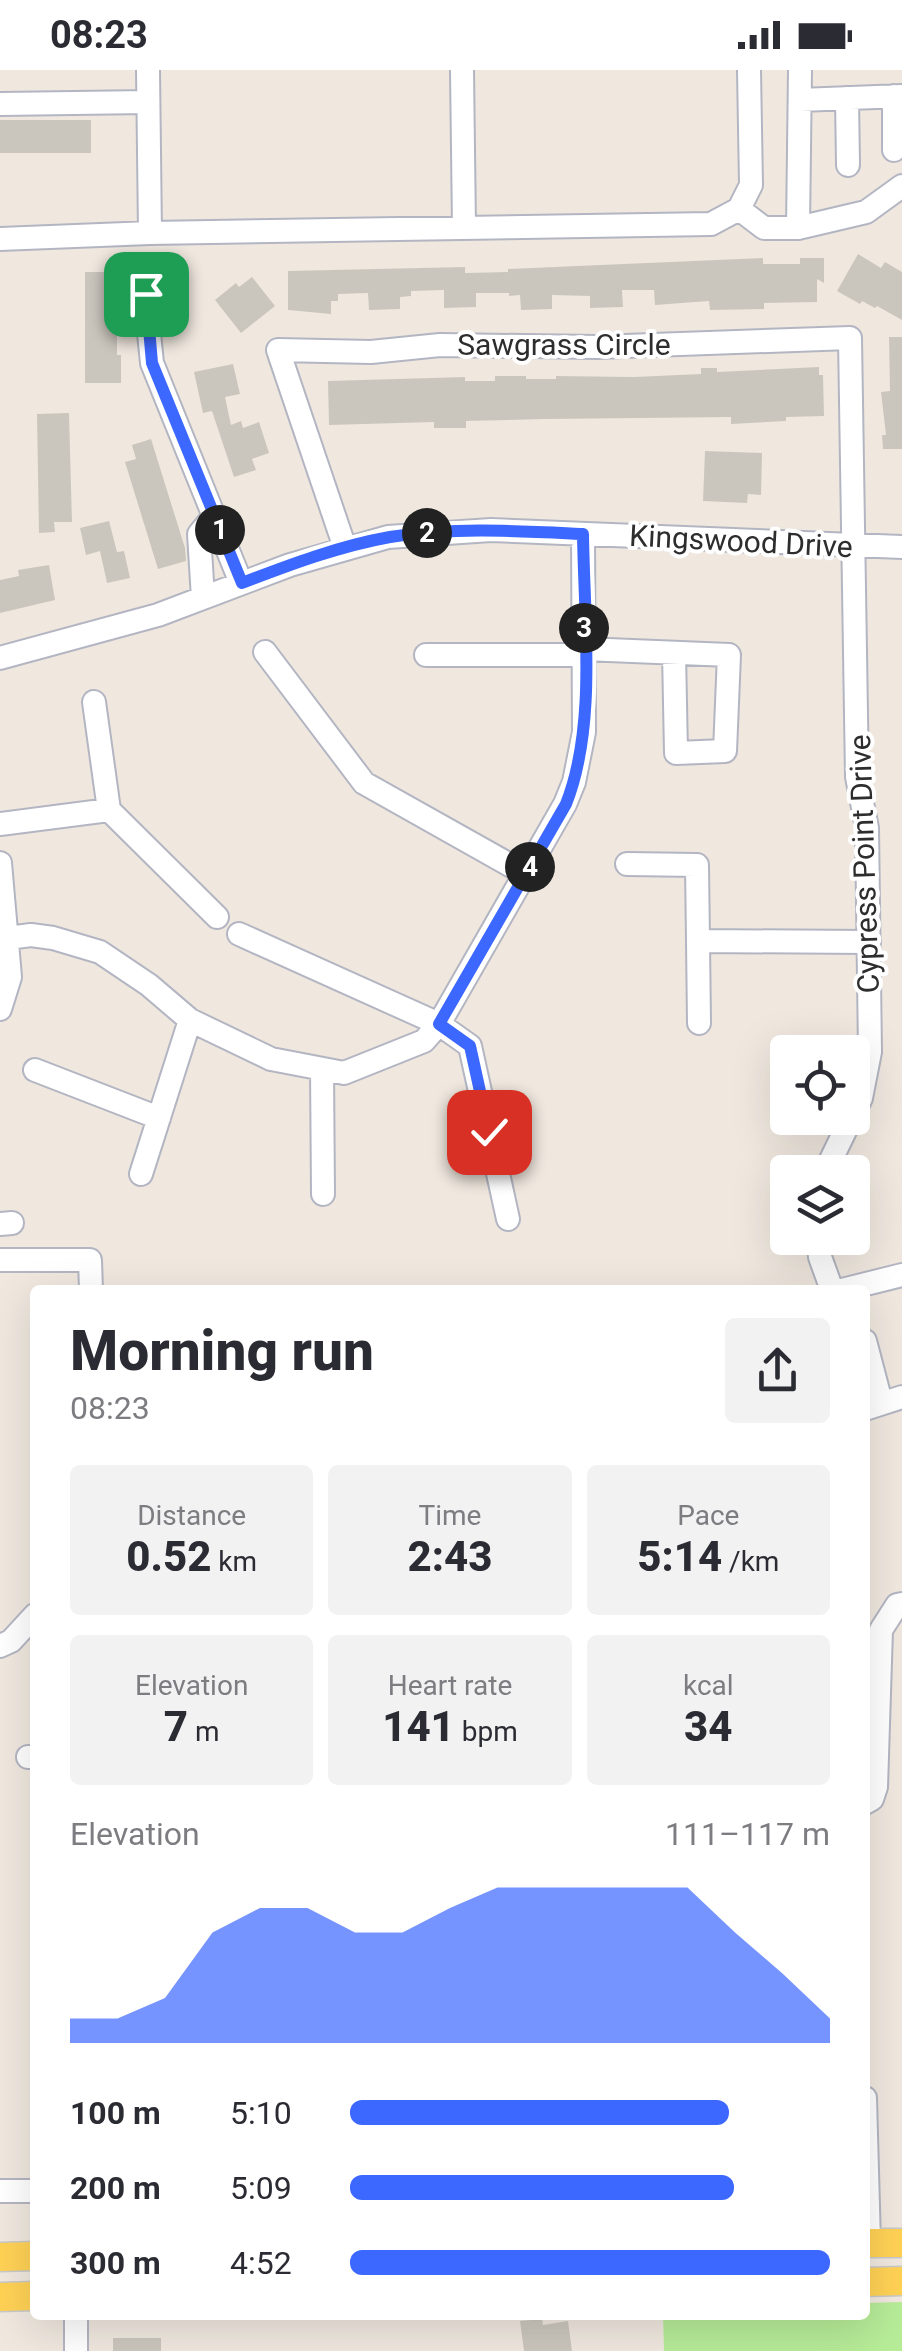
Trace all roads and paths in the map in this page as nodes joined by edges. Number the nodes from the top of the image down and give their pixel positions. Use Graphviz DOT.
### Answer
graph roads {
  1 [pos="148,70"];
  2 [pos="462,70"];
  3 [pos="750,70"];
  4 [pos="800,70"];
  5 [pos="898,96"];
  6 [pos="846,98"];
  7 [pos="800,100"];
  8 [pos="148,102"];
  9 [pos="0,104"];
  10 [pos="894,150"];
  11 [pos="848,165"];
  12 [pos="902,186"];
  13 [pos="738,209"];
  14 [pos="464,228"];
  15 [pos="798,228"];
  16 [pos="150,232"];
  17 [pos="0,238"];
  18 [pos="146,294"];
  19 [pos="214,516"];
  20 [pos="583,534"];
  21 [pos="855,547"];
  22 [pos="902,547"];
  23 [pos="345,548"];
  24 [pos="242,583"];
  25 [pos="203,598"];
  26 [pos="265,652"];
  27 [pos="584,652"];
  28 [pos="674,653"];
  29 [pos="426,655"];
  30 [pos="0,658"];
  31 [pos="94,702"];
  32 [pos="109,810"];
  33 [pos="0,824"];
  34 [pos="0,863"];
  35 [pos="627,864"];
  36 [pos="526,874"];
  37 [pos="217,917"];
  38 [pos="239,934"];
  39 [pos="8,938"];
  40 [pos="698,942"];
  41 [pos="868,942"];
  42 [pos="0,1009"];
  43 [pos="190,1020"];
  44 [pos="439,1024"];
  45 [pos="699,1024"];
  46 [pos="322,1069"];
  47 [pos="35,1070"];
  48 [pos="159,1118"];
  49 [pos="834,1155"];
  50 [pos="141,1174"];
  51 [pos="323,1194"];
  52 [pos="508,1219"];
  53 [pos="820,1255"];
  54 [pos="0,1260"];
  55 [pos="902,1275"];
  56 [pos="91,1285"];
  57 [pos="842,1285"];
  58 [pos="861,1285"];
  59 [pos="870,1359"];
  60 [pos="882,1403"];
  61 [pos="902,1604"];
  62 [pos="30,1620"];
  63 [pos="0,1646"];
  64 [pos="870,1800"];
  65 [pos="30,2191"];
  66 [pos="0,2192"];
  67 [pos="902,2242"];
  68 [pos="870,2243"];
  69 [pos="30,2256"];
  70 [pos="0,2257"];
  71 [pos="902,2281"];
  72 [pos="870,2282"];
  73 [pos="0,2296"];
  74 [pos="30,2296"];
  75 [pos="76,2320"];
  76 [pos="76,2351"];
  1 -- 8 [label="street"];
  2 -- 14 [label="street"];
  3 -- 13 [label="street"];
  4 -- 7 [label="street"];
  5 -- 6 [label="street"];
  5 -- 10 [label="street"];
  6 -- 7 [label="street"];
  6 -- 11 [label="street"];
  7 -- 15 [label="street"];
  8 -- 9 [label="street"];
  8 -- 16 [label="street"];
  12 -- 15 [label="street"];
  13 -- 14 [label="street"];
  13 -- 15 [label="street"];
  14 -- 16 [label="street"];
  16 -- 17 [label="street"];
  18 -- 19 [label="street"];
  19 -- 24 [label="street"];
  19 -- 25 [label="street"];
  20 -- 21 [label="street, Kingswood Drive"];
  20 -- 23 [label="street, Kingswood Drive"];
  20 -- 27 [label="street"];
  21 -- 22 [label="street, Kingswood Drive"];
  21 -- 23 [label="street, Sawgrass Circle"];
  21 -- 41 [label="street, Cypress Point Drive"];
  23 -- 24 [label="street, Kingswood Drive"];
  24 -- 25 [label="street, Kingswood Drive"];
  25 -- 30 [label="street, Kingswood Drive"];
  26 -- 36 [label="street"];
  27 -- 28 [label="street"];
  27 -- 29 [label="street"];
  27 -- 36 [label="street"];
  28 -- 28 [label="street"];
  31 -- 32 [label="street"];
  32 -- 33 [label="street"];
  32 -- 37 [label="street"];
  34 -- 39 [label="street"];
  35 -- 40 [label="street"];
  36 -- 44 [label="street"];
  38 -- 44 [label="street"];
  39 -- 42 [label="street"];
  39 -- 43 [label="street"];
  40 -- 41 [label="street"];
  40 -- 45 [label="street"];
  41 -- 49 [label="street, Cypress Point Drive"];
  43 -- 46 [label="street"];
  43 -- 48 [label="street"];
  44 -- 46 [label="street"];
  44 -- 52 [label="street"];
  46 -- 51 [label="street"];
  47 -- 48 [label="street"];
  48 -- 50 [label="street"];
  53 -- 57 [label="street"];
  54 -- 56 [label="street"];
  55 -- 58 [label="street"];
  59 -- 60 [label="street"];
  61 -- 64 [label="street"];
  62 -- 63 [label="street"];
  65 -- 66 [label="street"];
  67 -- 68 [label="main road"];
  69 -- 70 [label="main road"];
  71 -- 72 [label="main road"];
  73 -- 74 [label="main road"];
  75 -- 76 [label="street"];
}
